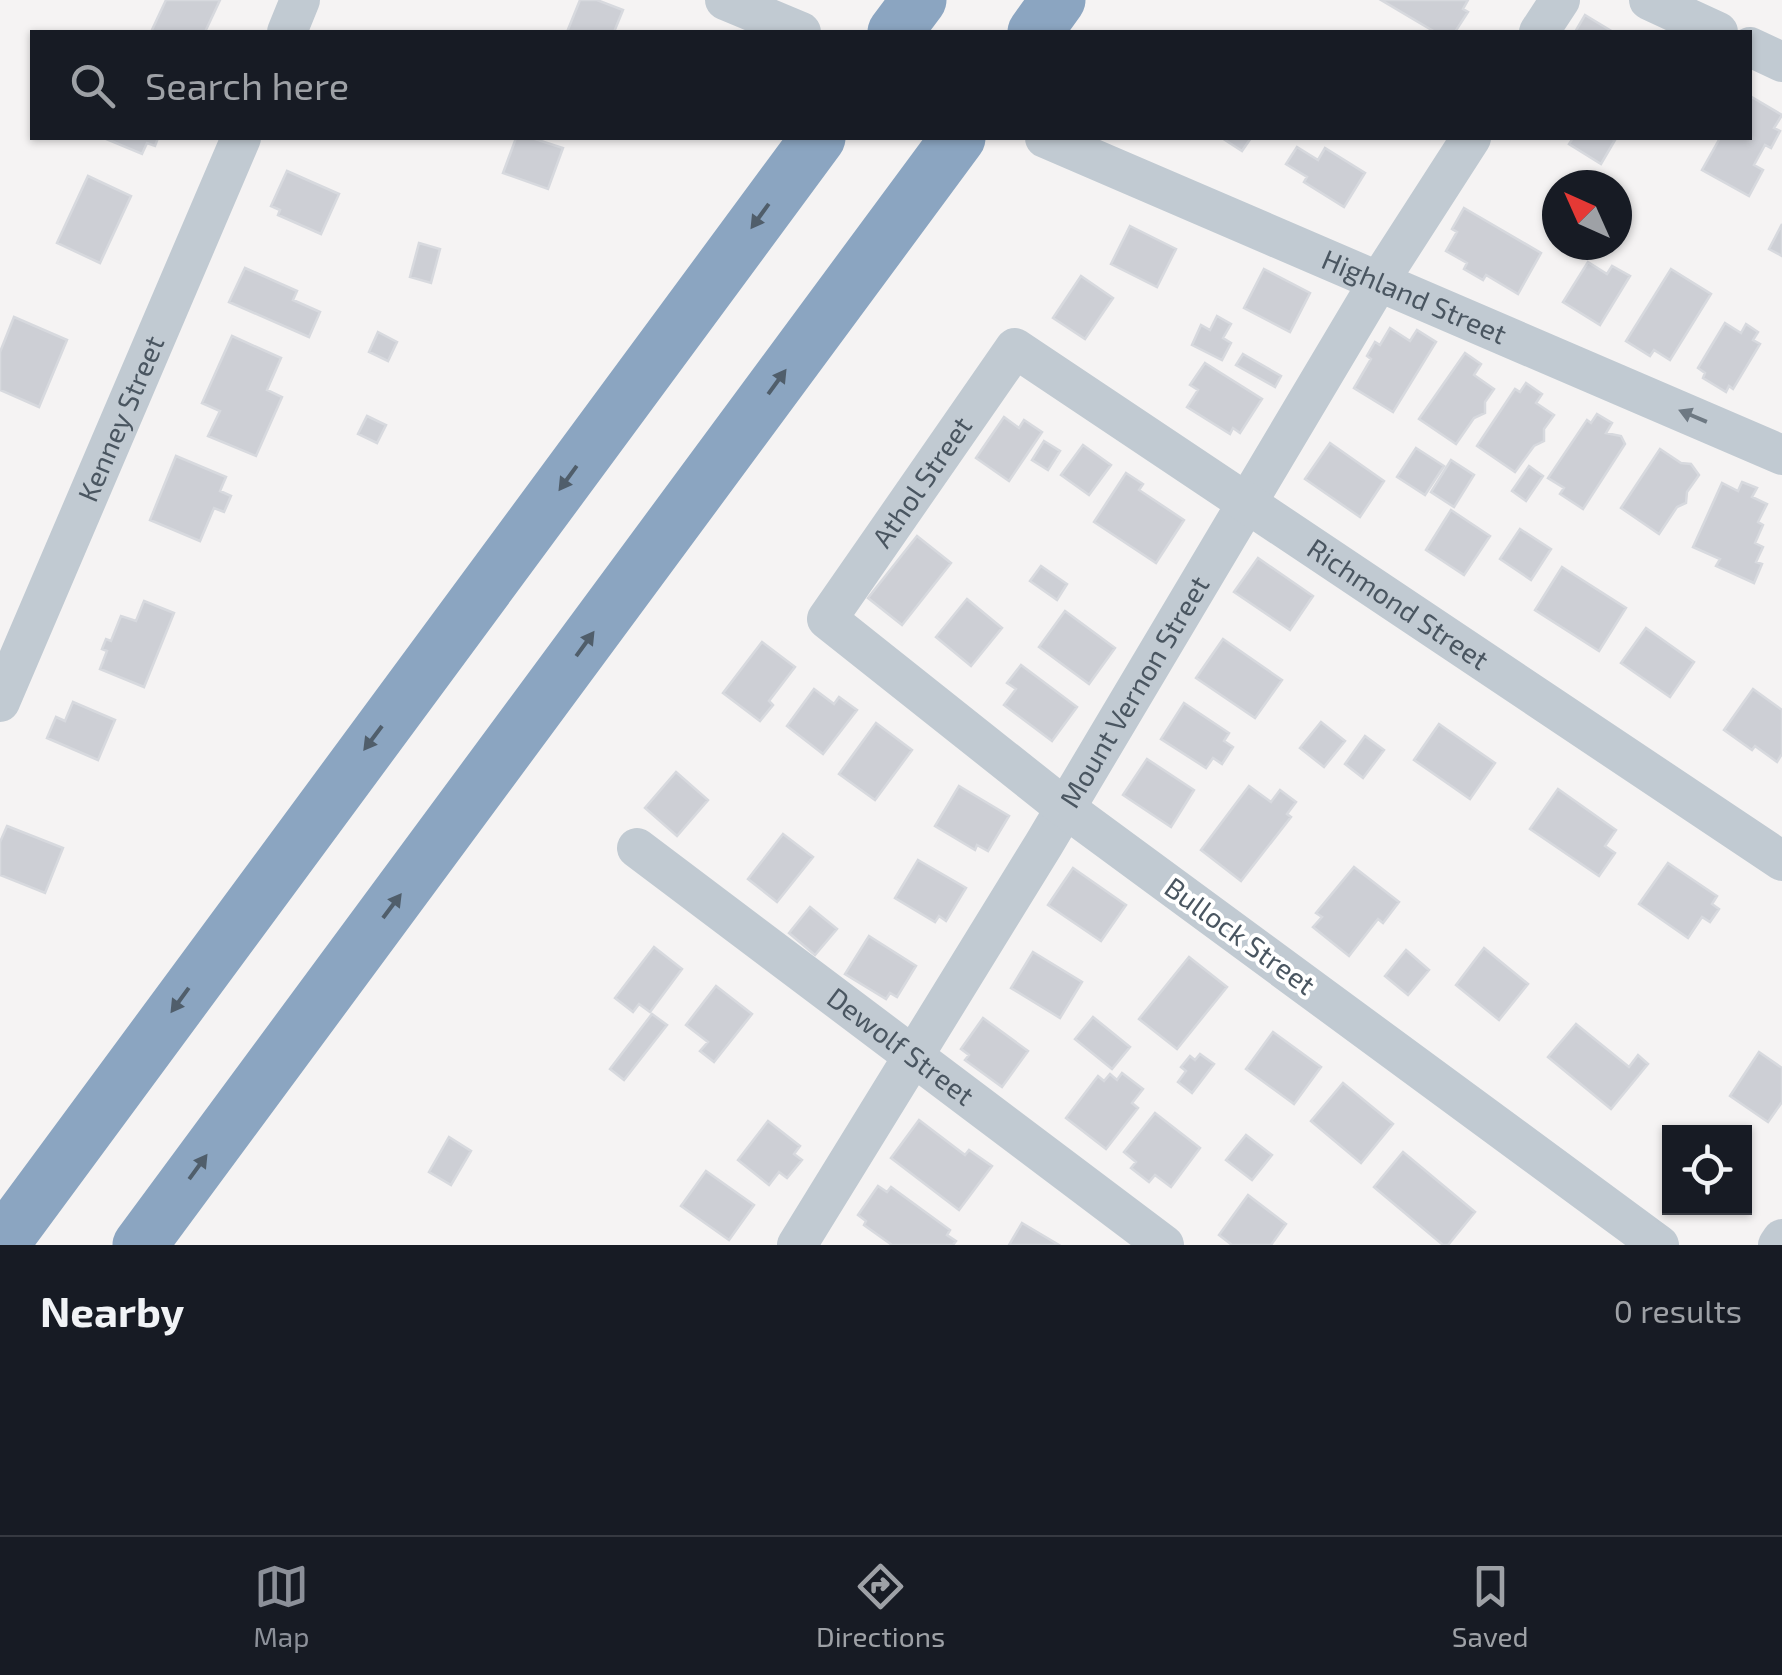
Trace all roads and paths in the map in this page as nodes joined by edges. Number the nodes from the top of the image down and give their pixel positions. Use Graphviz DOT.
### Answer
graph roads {
  1 [pos="300,0"];
  2 [pos="725,0"];
  3 [pos="919,0"];
  4 [pos="1058,0"];
  5 [pos="1560,0"];
  6 [pos="1649,0"];
  7 [pos="288,30"];
  8 [pos="796,30"];
  9 [pos="896,30"];
  10 [pos="1036,30"];
  11 [pos="1540,30"];
  12 [pos="1714,30"];
  13 [pos="1752,48"];
  14 [pos="1782,62"];
  15 [pos="240,140"];
  16 [pos="817,140"];
  17 [pos="957,140"];
  18 [pos="1050,140"];
  19 [pos="1470,140"];
  20 [pos="1379,281"];
  21 [pos="1014,348"];
  22 [pos="1782,456"];
  23 [pos="1246,502"];
  24 [pos="827,619"];
  25 [pos="0,702"];
  26 [pos="1065,808"];
  27 [pos="637,848"];
  28 [pos="1782,861"];
  29 [pos="912,1055"];
  30 [pos="1782,1239"];
  31 [pos="1,1245"];
  32 [pos="140,1245"];
  33 [pos="797,1245"];
  34 [pos="1164,1245"];
  35 [pos="1659,1245"];
  36 [pos="1778,1245"];
  1 -- 7 [label="street"];
  2 -- 8 [label="street"];
  3 -- 9 [label="highway"];
  4 -- 10 [label="highway"];
  5 -- 11 [label="street"];
  6 -- 12 [label="street"];
  13 -- 14 [label="street"];
  15 -- 25 [label="street, Kenney Street"];
  16 -- 31 [label="highway, one-way"];
  32 -- 17 [label="highway, one-way"];
  18 -- 20 [label="street, Highland Street"];
  19 -- 20 [label="street, Mount Vernon Street"];
  22 -- 20 [label="street, Highland Street, one-way"];
  20 -- 23 [label="street, Mount Vernon Street"];
  21 -- 23 [label="street, Richmond Street"];
  21 -- 24 [label="street, Athol Street"];
  23 -- 26 [label="street, Mount Vernon Street"];
  23 -- 28 [label="street, Richmond Street"];
  24 -- 26 [label="street, Bullock Street"];
  26 -- 29 [label="street, Mount Vernon Street"];
  26 -- 35 [label="street, Bullock Street"];
  27 -- 29 [label="street, Dewolf Street"];
  29 -- 33 [label="street, Mount Vernon Street"];
  29 -- 34 [label="street, Dewolf Street"];
  30 -- 36 [label="street"];
}
